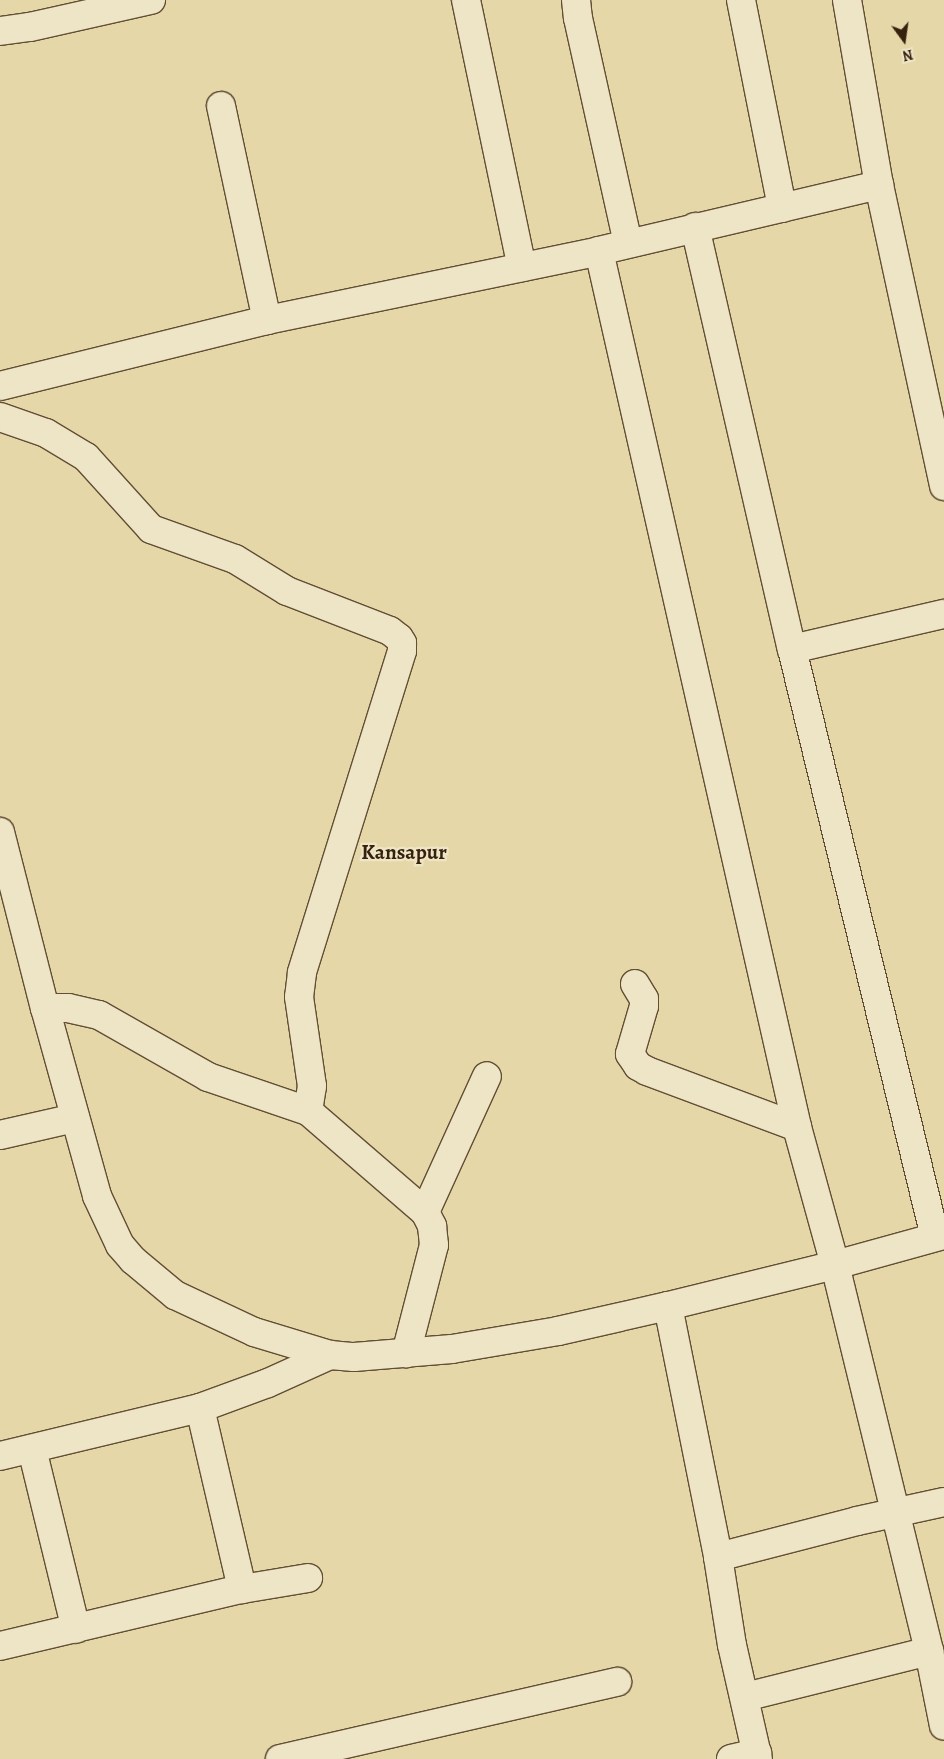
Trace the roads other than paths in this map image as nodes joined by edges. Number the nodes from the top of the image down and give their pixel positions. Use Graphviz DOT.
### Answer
graph roads {
  1 [pos="466,0"];
  2 [pos="576,0"];
  3 [pos="741,0"];
  4 [pos="848,0"];
  5 [pos="139,2"];
  6 [pos="0,31"];
  7 [pos="221,106"];
  8 [pos="879,185"];
  9 [pos="782,208"];
  10 [pos="695,227"];
  11 [pos="628,243"];
  12 [pos="599,251"];
  13 [pos="522,267"];
  14 [pos="267,320"];
  15 [pos="0,386"];
  16 [pos="0,417"];
  17 [pos="944,486"];
  18 [pos="944,614"];
  19 [pos="792,649"];
  20 [pos="0,832"];
  21 [pos="635,984"];
  22 [pos="45,1008"];
  23 [pos="487,1076"];
  24 [pos="308,1111"];
  25 [pos="75,1118"];
  26 [pos="797,1127"];
  27 [pos="0,1135"];
  28 [pos="425,1212"];
  29 [pos="939,1236"];
  30 [pos="835,1265"];
  31 [pos="668,1306"];
  32 [pos="406,1353"];
  33 [pos="330,1355"];
  34 [pos="200,1408"];
  35 [pos="32,1449"];
  36 [pos="0,1456"];
  37 [pos="944,1502"];
  38 [pos="894,1513"];
  39 [pos="718,1557"];
  40 [pos="308,1578"];
  41 [pos="242,1589"];
  42 [pos="76,1629"];
  43 [pos="0,1646"];
  44 [pos="929,1651"];
  45 [pos="617,1682"];
  46 [pos="745,1697"];
  47 [pos="944,1726"];
  48 [pos="758,1756"];
  49 [pos="280,1759"];
  50 [pos="731,1759"];
  1 -- 13 [label="street"];
  2 -- 11 [label="street"];
  3 -- 9 [label="street"];
  4 -- 8 [label="street"];
  5 -- 6 [label="street"];
  7 -- 14 [label="street"];
  8 -- 9 [label="street"];
  8 -- 17 [label="street"];
  9 -- 10 [label="street"];
  10 -- 11 [label="street"];
  10 -- 19 [label="street"];
  11 -- 12 [label="street"];
  12 -- 13 [label="street"];
  12 -- 26 [label="street"];
  13 -- 14 [label="street"];
  14 -- 15 [label="street"];
  16 -- 24 [label="street"];
  18 -- 19 [label="street"];
  19 -- 29 [label="street"];
  20 -- 22 [label="street"];
  21 -- 26 [label="street"];
  22 -- 24 [label="street"];
  22 -- 25 [label="street"];
  23 -- 28 [label="street"];
  24 -- 28 [label="street"];
  25 -- 27 [label="street"];
  25 -- 33 [label="street"];
  26 -- 30 [label="street"];
  28 -- 32 [label="street"];
  29 -- 30 [label="street"];
  30 -- 31 [label="street"];
  30 -- 38 [label="street"];
  31 -- 32 [label="street"];
  31 -- 39 [label="street"];
  32 -- 33 [label="street"];
  33 -- 34 [label="street"];
  34 -- 35 [label="street"];
  34 -- 41 [label="street"];
  35 -- 36 [label="street"];
  35 -- 42 [label="street"];
  37 -- 38 [label="street"];
  38 -- 39 [label="street"];
  38 -- 44 [label="street"];
  39 -- 46 [label="street"];
  40 -- 41 [label="street"];
  41 -- 42 [label="street"];
  42 -- 43 [label="street"];
  44 -- 46 [label="street"];
  44 -- 47 [label="street"];
  45 -- 49 [label="street"];
  46 -- 48 [label="street"];
  48 -- 50 [label="street"];
}
